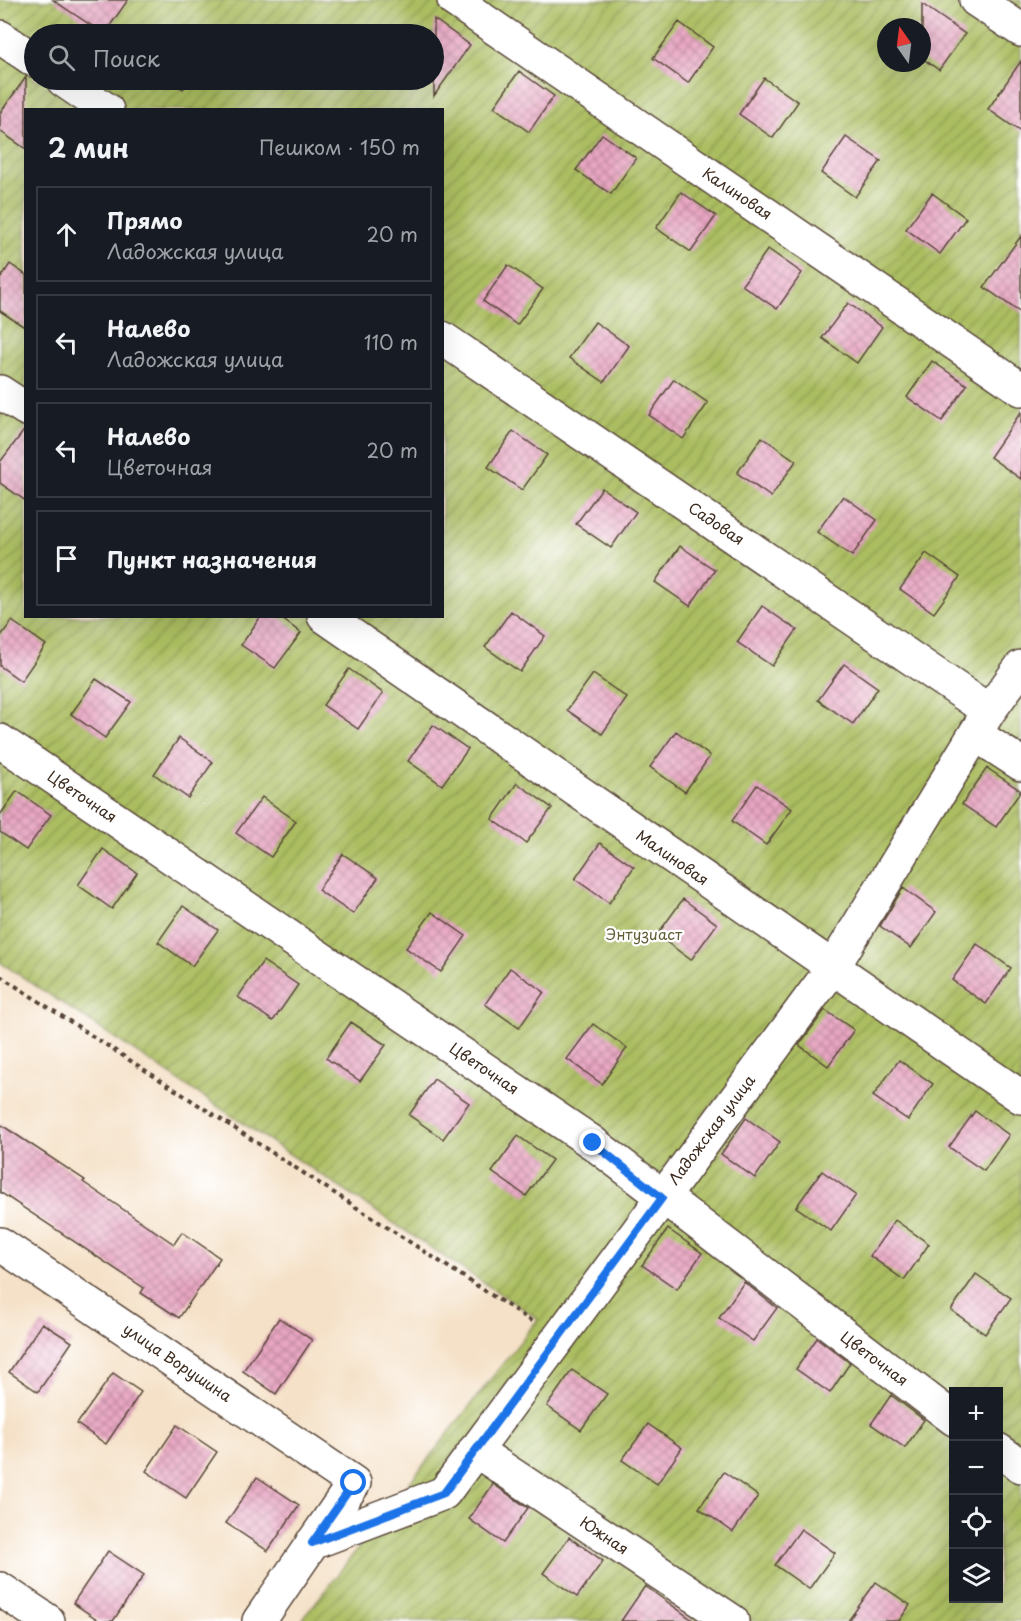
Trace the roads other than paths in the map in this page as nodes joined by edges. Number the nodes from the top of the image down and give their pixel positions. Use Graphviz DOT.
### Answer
graph roads {
  1 [pos="454,0"];
  2 [pos="976,0"];
  3 [pos="1021,30"];
  4 [pos="0,37"];
  5 [pos="24,53"];
  6 [pos="77,90"];
  7 [pos="103,108"];
  8 [pos="444,339"];
  9 [pos="1021,389"];
  10 [pos="0,392"];
  11 [pos="24,409"];
  12 [pos="327,618"];
  13 [pos="1021,667"];
  14 [pos="982,722"];
  15 [pos="0,741"];
  16 [pos="1021,764"];
  17 [pos="832,969"];
  18 [pos="1021,1097"];
  19 [pos="662,1198"];
  20 [pos="0,1244"];
  21 [pos="949,1415"];
  22 [pos="475,1450"];
  23 [pos="1003,1453"];
  24 [pos="1021,1466"];
  25 [pos="312,1543"];
  26 [pos="0,1589"];
  27 [pos="48,1621"];
  28 [pos="259,1621"];
  29 [pos="732,1621"];
  1 -- 9 [label="street, Калиновая"];
  2 -- 3 [label="street"];
  4 -- 5 [label="street"];
  6 -- 7 [label="street"];
  8 -- 14 [label="street, Садовая"];
  10 -- 11 [label="street"];
  12 -- 17 [label="street, Малиновая"];
  13 -- 14 [label="street, Ладожская улица"];
  14 -- 16 [label="street, Садовая"];
  14 -- 17 [label="street, Ладожская улица"];
  15 -- 19 [label="street, Цветочная"];
  17 -- 18 [label="street, Малиновая"];
  17 -- 19 [label="street, Ладожская улица"];
  19 -- 21 [label="street, Цветочная"];
  19 -- 22 [label="street, Ладожская улица"];
  20 -- 25 [label="street, улица Ворушина"];
  22 -- 25 [label="street, Ладожская улица"];
  22 -- 29 [label="street, Южная"];
  23 -- 24 [label="street"];
  25 -- 28 [label="street"];
  26 -- 27 [label="street"];
}
